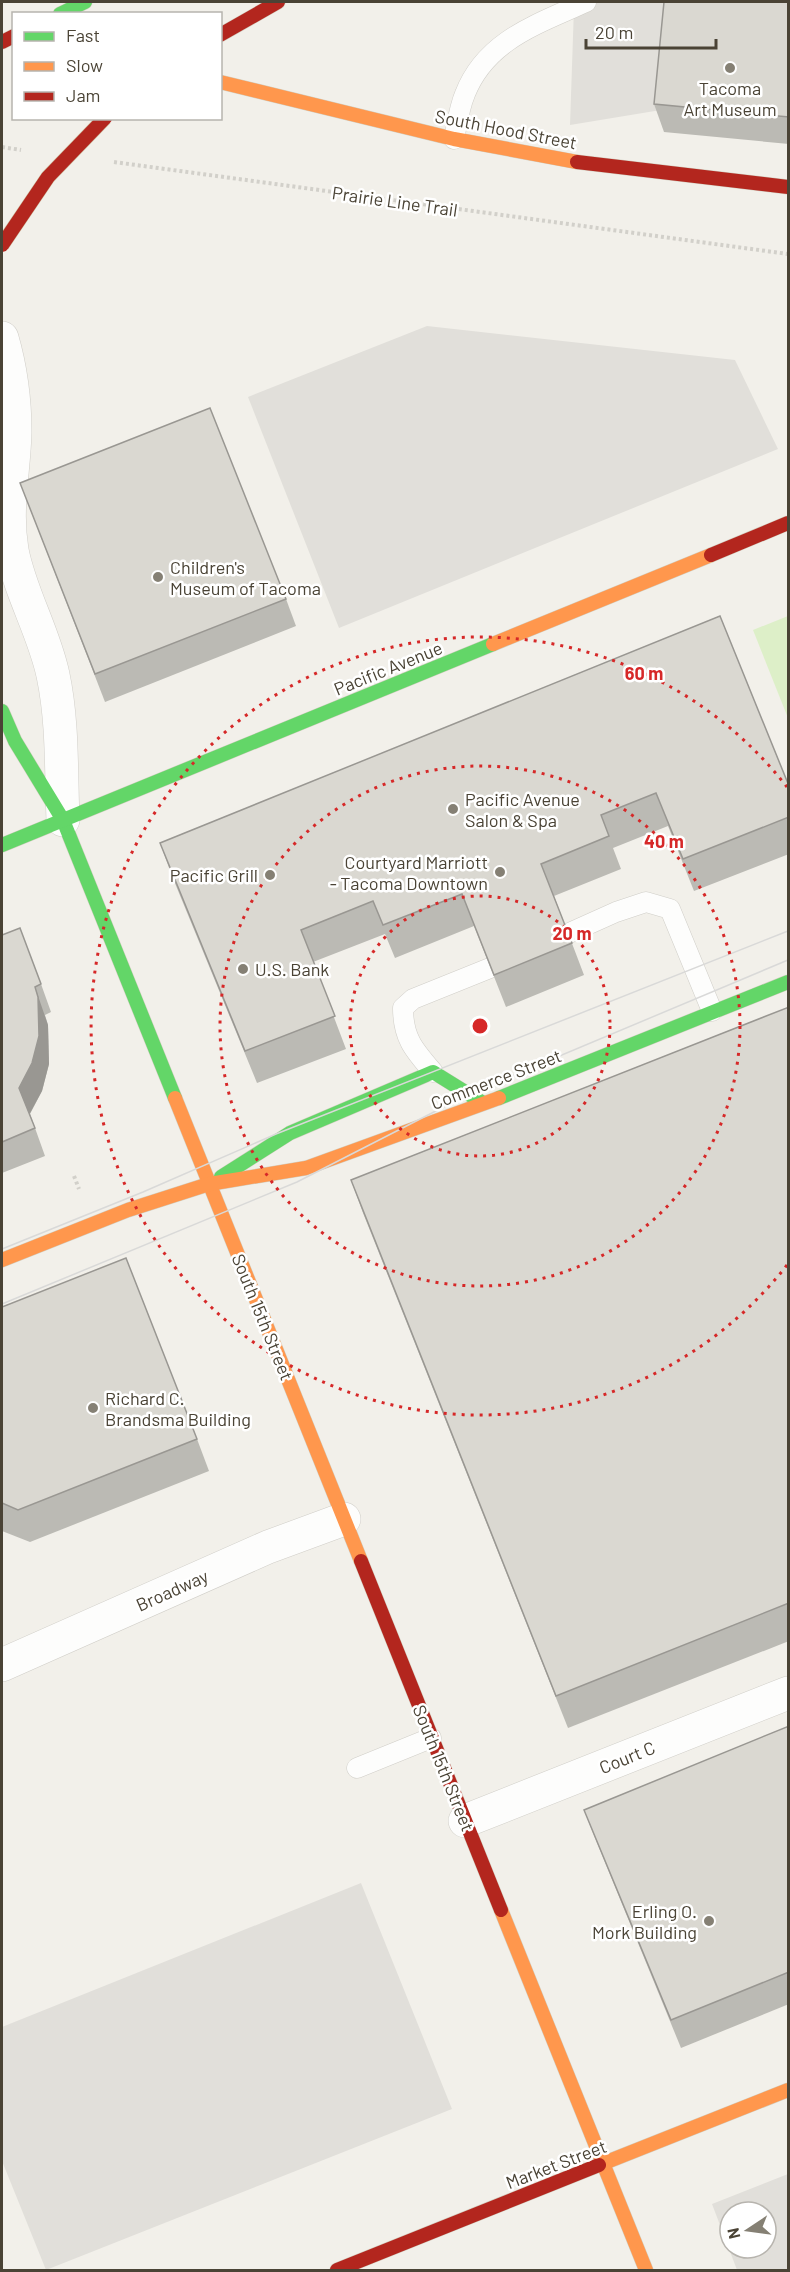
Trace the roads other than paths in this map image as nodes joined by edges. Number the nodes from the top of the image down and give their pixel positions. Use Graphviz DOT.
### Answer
graph roads {
  1 [pos="85,2"];
  2 [pos="278,2"];
  3 [pos="586,2"];
  4 [pos="64,12"];
  5 [pos="222,34"];
  6 [pos="222,82"];
  7 [pos="103,120"];
  8 [pos="454,139"];
  9 [pos="789,187"];
  10 [pos="2,245"];
  11 [pos="2,338"];
  12 [pos="789,523"];
  13 [pos="2,711"];
  14 [pos="63,820"];
  15 [pos="2,845"];
  16 [pos="567,934"];
  17 [pos="490,968"];
  18 [pos="789,982"];
  19 [pos="712,1011"];
  20 [pos="433,1072"];
  21 [pos="483,1103"];
  22 [pos="209,1184"];
  23 [pos="2,1260"];
  24 [pos="344,1519"];
  25 [pos="2,1665"];
  26 [pos="789,1693"];
  27 [pos="431,1738"];
  28 [pos="357,1768"];
  29 [pos="465,1821"];
  30 [pos="789,2091"];
  31 [pos="603,2165"];
  32 [pos="371,2264"];
  33 [pos="337,2271"];
  34 [pos="646,2271"];
  1 -- 4 [label="main road"];
  2 -- 5 [label="main road"];
  3 -- 8 [label="lane"];
  6 -- 8 [label="main road, South Hood Street"];
  7 -- 10 [label="main road, bridge"];
  8 -- 9 [label="main road, South Hood Street"];
  11 -- 14 [label="street, South 15th Street"];
  12 -- 14 [label="main road, Pacific Avenue"];
  13 -- 14 [label="main road"];
  14 -- 15 [label="main road, Pacific Avenue"];
  14 -- 22 [label="main road, South 15th Street"];
  16 -- 19 [label="lane"];
  17 -- 20 [label="lane"];
  18 -- 19 [label="main road, Commerce Street"];
  19 -- 21 [label="main road, Commerce Street"];
  20 -- 21 [label="main road"];
  20 -- 22 [label="main road, Commerce Street"];
  21 -- 22 [label="main road, Commerce Street"];
  22 -- 23 [label="main road, Commerce Street"];
  22 -- 24 [label="main road, South 15th Street"];
  24 -- 25 [label="street, Broadway"];
  24 -- 27 [label="main road, South 15th Street"];
  26 -- 29 [label="street, Court C"];
  27 -- 28 [label="lane"];
  27 -- 29 [label="main road, South 15th Street"];
  29 -- 31 [label="main road, South 15th Street"];
  30 -- 31 [label="main road, Market Street"];
  31 -- 32 [label="main road, Market Street"];
  31 -- 34 [label="main road, South 15th Street"];
  32 -- 33 [label="main road, Market Street"];
}
